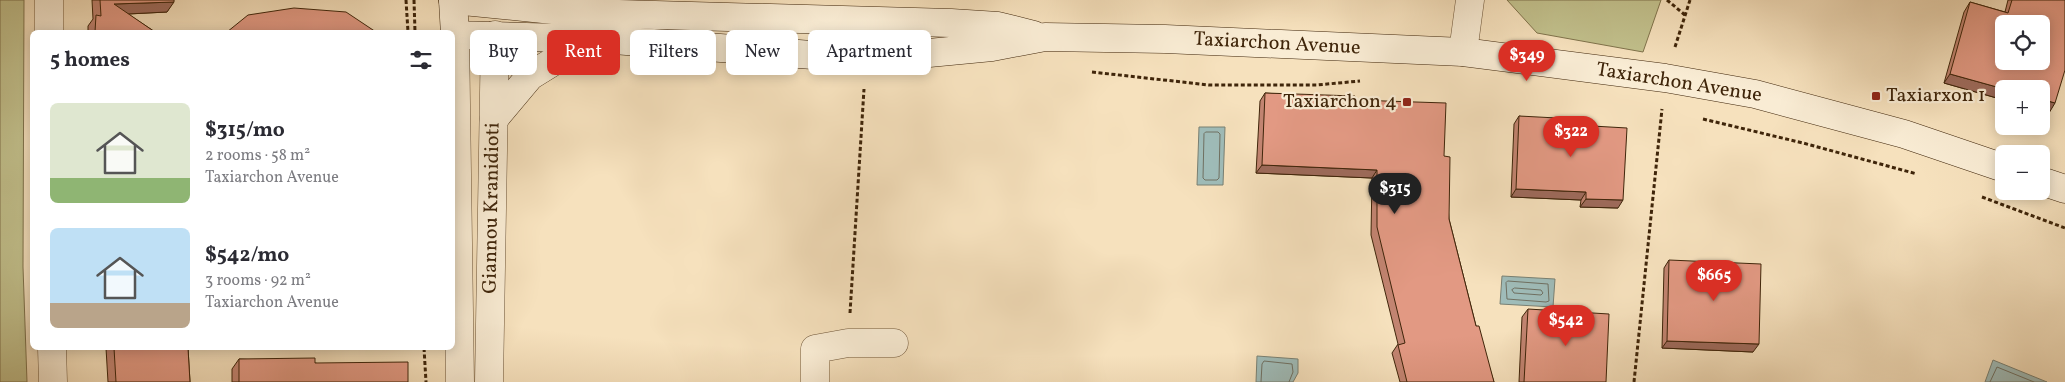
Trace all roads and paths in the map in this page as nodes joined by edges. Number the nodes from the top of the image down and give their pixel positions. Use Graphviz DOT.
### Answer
graph roads {
  1 [pos="49,0"];
  2 [pos="406,0"];
  3 [pos="414,0"];
  4 [pos="453,0"];
  5 [pos="1470,0"];
  6 [pos="1667,0"];
  7 [pos="1690,0"];
  8 [pos="496,2"];
  9 [pos="1685,15"];
  10 [pos="49,30"];
  11 [pos="408,30"];
  12 [pos="416,30"];
  13 [pos="455,30"];
  14 [pos="495,30"];
  15 [pos="455,34"];
  16 [pos="470,34"];
  17 [pos="1045,37"];
  18 [pos="620,41"];
  19 [pos="1463,52"];
  20 [pos="931,53"];
  21 [pos="808,55"];
  22 [pos="547,65"];
  23 [pos="1085,71"];
  24 [pos="495,75"];
  25 [pos="865,75"];
  26 [pos="1665,78"];
  27 [pos="1361,81"];
  28 [pos="1652,108"];
  29 [pos="1662,109"];
  30 [pos="1671,112"];
  31 [pos="1699,118"];
  32 [pos="494,119"];
  33 [pos="1995,165"];
  34 [pos="1921,175"];
  35 [pos="2050,184"];
  36 [pos="2065,189"];
  37 [pos="1974,194"];
  38 [pos="2065,228"];
  39 [pos="894,343"];
  40 [pos="848,344"];
  41 [pos="52,350"];
  42 [pos="424,350"];
  43 [pos="53,382"];
  44 [pos="426,382"];
  45 [pos="460,382"];
  46 [pos="489,382"];
  47 [pos="815,382"];
  48 [pos="1634,382"];
  1 -- 10 [label="main road"];
  2 -- 11 [label="path"];
  3 -- 12 [label="path"];
  4 -- 8 [label="main road, Taxiarchon Avenue"];
  4 -- 13 [label="main road, Giannou Kranidioti"];
  5 -- 19 [label="main road"];
  6 -- 9 [label="path"];
  7 -- 9 [label="path"];
  8 -- 14 [label="main road, Giannou Kranidioti"];
  8 -- 17 [label="main road, Taxiarchon Avenue"];
  9 -- 26 [label="path"];
  15 -- 16 [label="main road, Taxiarchon Avenue"];
  15 -- 45 [label="main road, Giannou Kranidioti"];
  17 -- 19 [label="main road, Taxiarchon Avenue"];
  17 -- 20 [label="main road, Taxiarchon Avenue"];
  18 -- 21 [label="main road, Taxiarchon Avenue"];
  19 -- 26 [label="main road, Taxiarchon Avenue"];
  22 -- 32 [label="main road"];
  23 -- 27 [label="path"];
  24 -- 32 [label="main road, Giannou Kranidioti"];
  25 -- 40 [label="path"];
  26 -- 29 [label="path"];
  26 -- 33 [label="main road, Taxiarchon Avenue"];
  28 -- 29 [label="path"];
  29 -- 30 [label="path"];
  29 -- 48 [label="path"];
  31 -- 34 [label="path"];
  32 -- 46 [label="main road, Giannou Kranidioti"];
  35 -- 36 [label="main road"];
  37 -- 38 [label="path"];
  39 -- 40 [label="main road"];
  40 -- 47 [label="main road"];
  41 -- 43 [label="main road"];
  42 -- 44 [label="path"];
}
